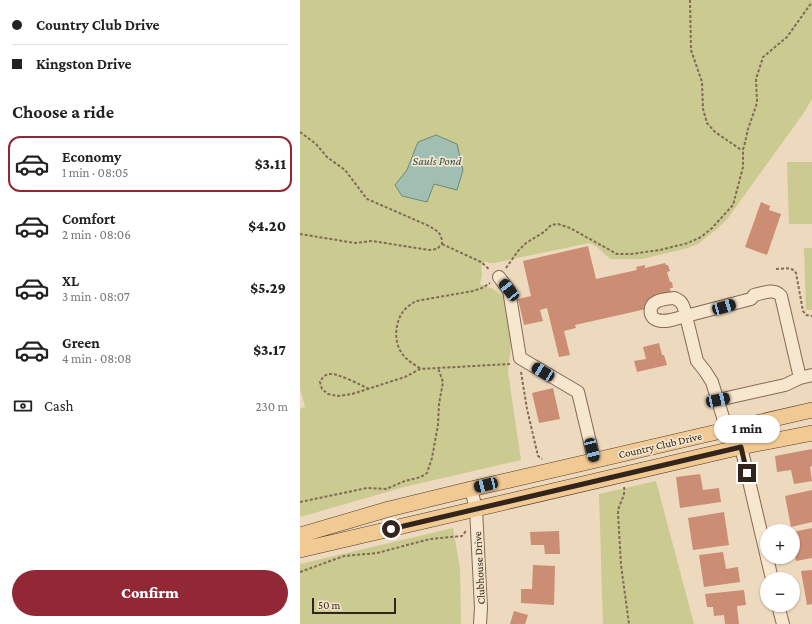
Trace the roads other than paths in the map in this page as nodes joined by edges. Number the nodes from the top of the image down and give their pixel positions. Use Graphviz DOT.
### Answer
graph roads {
  1 [pos="499,277"];
  2 [pos="806,376"];
  3 [pos="718,400"];
  4 [pos="812,410"];
  5 [pos="727,430"];
  6 [pos="812,432"];
  7 [pos="741,447"];
  8 [pos="594,459"];
  9 [pos="471,488"];
  10 [pos="476,514"];
  11 [pos="300,535"];
  12 [pos="300,550"];
  13 [pos="770,572"];
  14 [pos="780,612"];
  15 [pos="480,624"];
  16 [pos="783,624"];
  1 -- 8 [label="street"];
  2 -- 3 [label="street"];
  2 -- 3 [label="street"];
  3 -- 5 [label="street"];
  4 -- 5 [label="main road, Country Club Drive"];
  5 -- 7 [label="street"];
  5 -- 8 [label="main road, Country Club Drive"];
  6 -- 7 [label="main road, Country Club Drive"];
  7 -- 10 [label="main road, Country Club Drive"];
  7 -- 13 [label="street"];
  8 -- 9 [label="main road, Country Club Drive"];
  9 -- 10 [label="street, Clubhouse Drive"];
  9 -- 11 [label="main road, Country Club Drive"];
  10 -- 12 [label="main road, Country Club Drive"];
  10 -- 15 [label="street, Clubhouse Drive"];
  14 -- 16 [label="street"];
}
